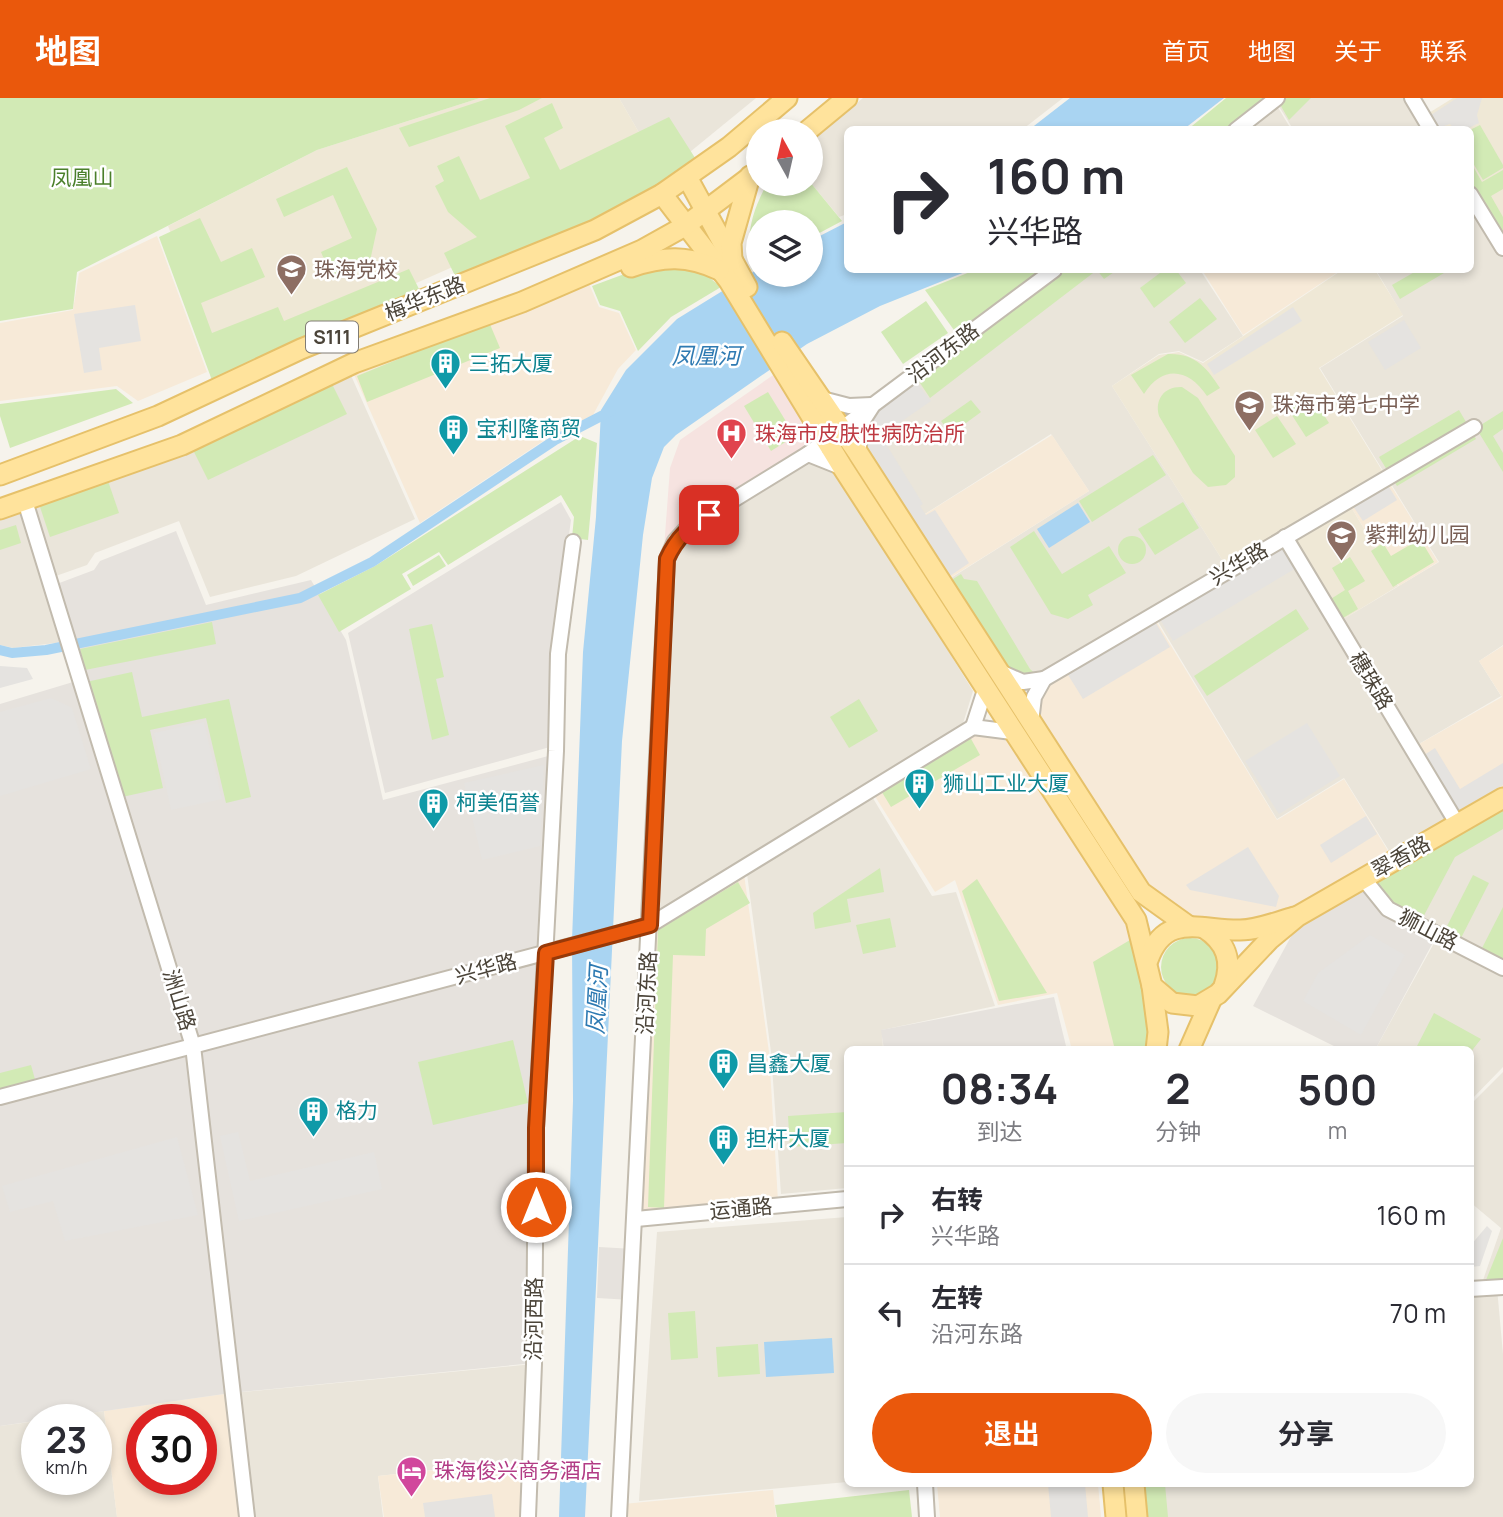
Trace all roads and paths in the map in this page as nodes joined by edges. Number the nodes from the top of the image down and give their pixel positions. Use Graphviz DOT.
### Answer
graph roads {
  1 [pos="788,98"];
  2 [pos="847,98"];
  3 [pos="1277,98"];
  4 [pos="1412,98"];
  5 [pos="822,119"];
  6 [pos="1241,126"];
  7 [pos="1429,126"];
  8 [pos="687,177"];
  9 [pos="746,179"];
  10 [pos="662,194"];
  11 [pos="746,196"];
  12 [pos="1474,201"];
  13 [pos="706,211"];
  14 [pos="685,226"];
  15 [pos="1503,248"];
  16 [pos="730,272"];
  17 [pos="1050,273"];
  18 [pos="549,289"];
  19 [pos="788,363"];
  20 [pos="822,399"];
  21 [pos="873,405"];
  22 [pos="1474,427"];
  23 [pos="833,433"];
  24 [pos="859,453"];
  25 [pos="808,454"];
  26 [pos="843,468"];
  27 [pos="0,475"];
  28 [pos="25,501"];
  29 [pos="0,509"];
  30 [pos="1285,537"];
  31 [pos="573,542"];
  32 [pos="998,671"];
  33 [pos="1044,679"];
  34 [pos="985,690"];
  35 [pos="1031,722"];
  36 [pos="973,727"];
  37 [pos="1012,732"];
  38 [pos="1503,798"];
  39 [pos="1458,825"];
  40 [pos="1363,878"];
  41 [pos="1298,916"];
  42 [pos="650,925"];
  43 [pos="1195,927"];
  44 [pos="546,953"];
  45 [pos="1148,960"];
  46 [pos="1503,968"];
  47 [pos="1152,986"];
  48 [pos="1217,993"];
  49 [pos="193,1046"];
  50 [pos="1156,1046"];
  51 [pos="1191,1046"];
  52 [pos="0,1097"];
  53 [pos="844,1199"];
  54 [pos="636,1219"];
  55 [pos="1503,1287"];
  56 [pos="1474,1289"];
  57 [pos="925,1487"];
  58 [pos="1113,1487"];
  59 [pos="1134,1487"];
  60 [pos="247,1517"];
  61 [pos="528,1517"];
  62 [pos="619,1517"];
  63 [pos="927,1517"];
  64 [pos="1116,1517"];
  65 [pos="1137,1517"];
  1 -- 8 [label="main road, 梅华东路 / S111"];
  2 -- 5 [label="main road"];
  3 -- 6 [label="street"];
  4 -- 7 [label="street"];
  8 -- 10 [label="main road, 梅华东路 / S111"];
  8 -- 13 [label="main road"];
  9 -- 13 [label="main road, 梅华东路 / S111"];
  10 -- 14 [label="main road"];
  10 -- 27 [label="main road, 梅华东路 / S111"];
  11 -- 16 [label="main road"];
  12 -- 15 [label="street"];
  13 -- 14 [label="main road, 梅华东路 / S111"];
  13 -- 16 [label="main road"];
  14 -- 16 [label="main road"];
  14 -- 18 [label="main road, 梅华东路 / S111"];
  16 -- 18 [label="main road"];
  16 -- 19 [label="main road"];
  17 -- 21 [label="street, 沿河东路"];
  18 -- 28 [label="main road, 梅华东路 / S111"];
  19 -- 20 [label="main road"];
  19 -- 23 [label="main road"];
  20 -- 21 [label="street"];
  20 -- 23 [label="main road"];
  21 -- 23 [label="street, 沿河东路"];
  21 -- 24 [label="street"];
  22 -- 30 [label="street, 兴华路"];
  23 -- 24 [label="main road"];
  23 -- 25 [label="street, 沿河东路"];
  23 -- 26 [label="main road"];
  24 -- 32 [label="main road"];
  25 -- 26 [label="street"];
  25 -- 42 [label="street, 沿河东路"];
  26 -- 34 [label="main road"];
  28 -- 29 [label="main road, 梅华东路 / S111"];
  28 -- 49 [label="street, 洲山路"];
  30 -- 33 [label="street, 兴华路"];
  30 -- 39 [label="street, 穗珠路"];
  31 -- 44 [label="street, 沿河西路"];
  32 -- 33 [label="street"];
  32 -- 35 [label="main road"];
  33 -- 35 [label="street"];
  34 -- 36 [label="street"];
  34 -- 37 [label="main road"];
  35 -- 43 [label="main road"];
  36 -- 37 [label="street"];
  36 -- 42 [label="street, 兴华路"];
  37 -- 45 [label="main road"];
  38 -- 39 [label="main road, 翠香路"];
  39 -- 40 [label="main road, 翠香路"];
  40 -- 41 [label="main road, 翠香路"];
  40 -- 46 [label="street, 狮山路"];
  41 -- 43 [label="main road"];
  41 -- 48 [label="main road"];
  42 -- 44 [label="street, 兴华路"];
  42 -- 54 [label="street, 沿河东路"];
  43 -- 45 [label="main road"];
  43 -- 48 [label="main road"];
  44 -- 49 [label="street, 兴华路"];
  44 -- 61 [label="street, 沿河西路"];
  45 -- 47 [label="main road"];
  47 -- 48 [label="main road"];
  47 -- 50 [label="main road"];
  48 -- 51 [label="main road"];
  49 -- 52 [label="street, 兴华路"];
  49 -- 60 [label="street, 洲山路"];
  53 -- 54 [label="street, 运通路"];
  54 -- 62 [label="street, 沿河东路"];
  55 -- 56 [label="street"];
  57 -- 63 [label="street"];
  58 -- 64 [label="main road"];
  59 -- 65 [label="main road"];
}
